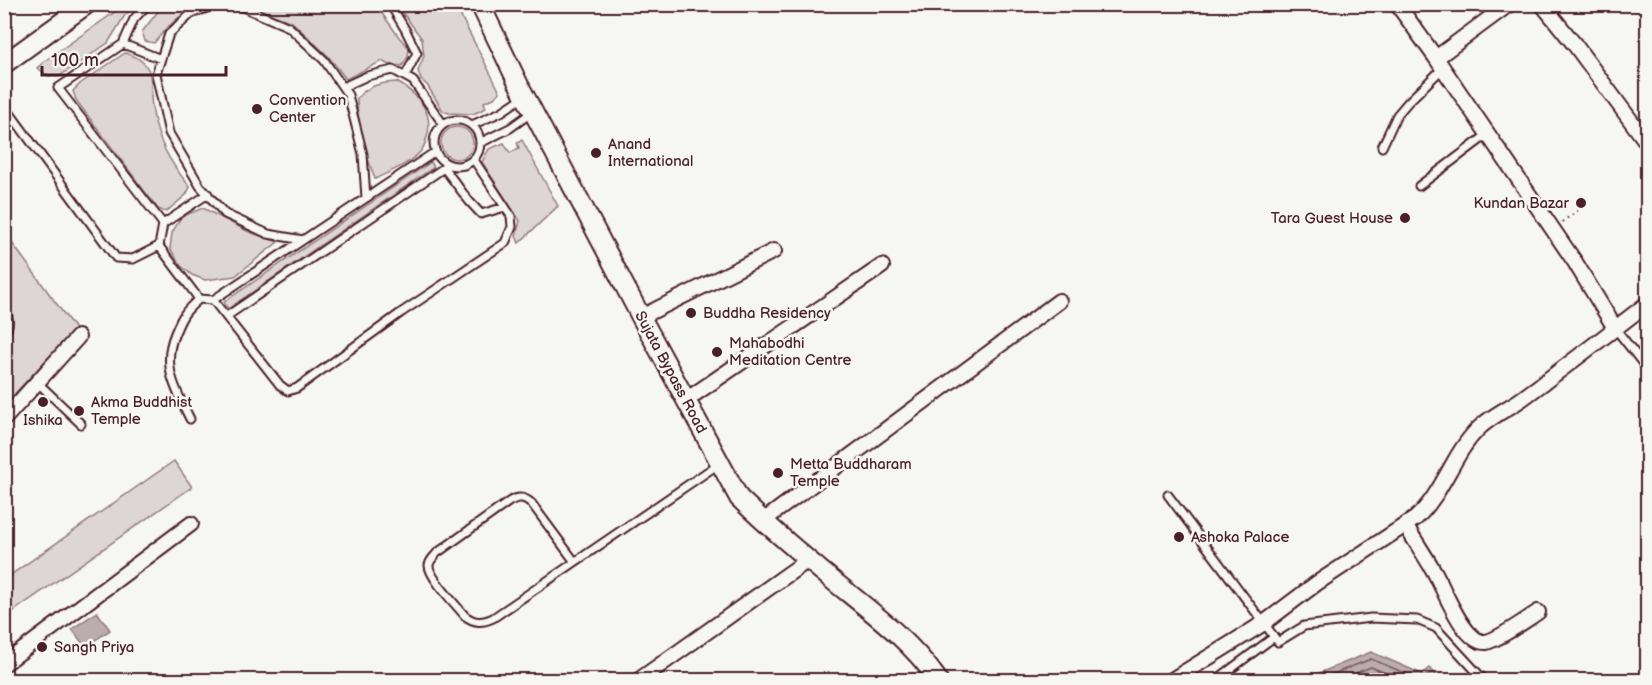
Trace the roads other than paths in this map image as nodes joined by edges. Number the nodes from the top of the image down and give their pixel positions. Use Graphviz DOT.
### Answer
graph roads {
  1 [pos="87,4"];
  2 [pos="148,4"];
  3 [pos="218,4"];
  4 [pos="390,4"];
  5 [pos="1397,4"];
  6 [pos="1509,4"];
  7 [pos="1542,4"];
  8 [pos="488,7"];
  9 [pos="123,44"];
  10 [pos="161,59"];
  11 [pos="1439,63"];
  12 [pos="4,64"];
  13 [pos="405,76"];
  14 [pos="343,87"];
  15 [pos="529,104"];
  16 [pos="7,109"];
  17 [pos="443,124"];
  18 [pos="472,125"];
  19 [pos="1488,134"];
  20 [pos="480,143"];
  21 [pos="1647,144"];
  22 [pos="1382,147"];
  23 [pos="435,152"];
  24 [pos="474,160"];
  25 [pos="446,167"];
  26 [pos="1419,186"];
  27 [pos="208,194"];
  28 [pos="366,198"];
  29 [pos="505,207"];
  30 [pos="163,224"];
  31 [pos="303,240"];
  32 [pos="159,246"];
  33 [pos="774,251"];
  34 [pos="882,266"];
  35 [pos="200,299"];
  36 [pos="213,300"];
  37 [pos="1059,301"];
  38 [pos="1647,303"];
  39 [pos="4,308"];
  40 [pos="227,316"];
  41 [pos="641,316"];
  42 [pos="1615,328"];
  43 [pos="4,335"];
  44 [pos="78,337"];
  45 [pos="1647,370"];
  46 [pos="37,382"];
  47 [pos="686,400"];
  48 [pos="4,419"];
  49 [pos="190,419"];
  50 [pos="81,424"];
  51 [pos="720,463"];
  52 [pos="1168,495"];
  53 [pos="763,521"];
  54 [pos="191,524"];
  55 [pos="1406,526"];
  56 [pos="807,560"];
  57 [pos="575,562"];
  58 [pos="1538,612"];
  59 [pos="1264,623"];
  60 [pos="1274,637"];
  61 [pos="4,664"];
  62 [pos="639,681"];
  63 [pos="938,681"];
  64 [pos="1172,681"];
  65 [pos="1216,681"];
  66 [pos="1484,681"];
  1 -- 12 [label="street"];
  2 -- 9 [label="lane"];
  3 -- 10 [label="lane"];
  3 -- 14 [label="lane"];
  4 -- 13 [label="lane"];
  5 -- 11 [label="street"];
  6 -- 11 [label="street"];
  7 -- 21 [label="street"];
  8 -- 15 [label="street, Sujata Bypass Road"];
  9 -- 10 [label="lane"];
  9 -- 30 [label="lane"];
  10 -- 27 [label="lane"];
  11 -- 19 [label="street"];
  11 -- 22 [label="lane"];
  13 -- 14 [label="lane"];
  13 -- 17 [label="lane"];
  14 -- 28 [label="lane"];
  15 -- 18 [label="lane"];
  15 -- 20 [label="lane"];
  15 -- 41 [label="street, Sujata Bypass Road"];
  16 -- 32 [label="lane"];
  17 -- 18 [label="lane"];
  17 -- 23 [label="lane"];
  18 -- 20 [label="lane"];
  19 -- 26 [label="lane"];
  19 -- 42 [label="street"];
  20 -- 24 [label="lane"];
  23 -- 25 [label="lane"];
  23 -- 28 [label="lane"];
  24 -- 25 [label="lane"];
  24 -- 29 [label="lane"];
  25 -- 29 [label="lane"];
  25 -- 40 [label="lane"];
  27 -- 30 [label="lane"];
  27 -- 31 [label="lane"];
  28 -- 31 [label="lane"];
  29 -- 40 [label="lane"];
  30 -- 32 [label="lane"];
  31 -- 36 [label="lane"];
  32 -- 35 [label="lane"];
  33 -- 41 [label="street"];
  34 -- 47 [label="street"];
  35 -- 36 [label="lane"];
  35 -- 49 [label="lane"];
  36 -- 40 [label="lane"];
  37 -- 53 [label="street"];
  38 -- 42 [label="street"];
  39 -- 43 [label="lane"];
  41 -- 47 [label="street, Sujata Bypass Road"];
  42 -- 45 [label="lane"];
  42 -- 55 [label="street"];
  44 -- 46 [label="street"];
  46 -- 48 [label="street"];
  46 -- 50 [label="lane"];
  47 -- 51 [label="street, Sujata Bypass Road"];
  51 -- 53 [label="street, Sujata Bypass Road"];
  51 -- 57 [label="lane"];
  52 -- 59 [label="lane"];
  53 -- 56 [label="street, Sujata Bypass Road"];
  54 -- 61 [label="street"];
  55 -- 58 [label="street"];
  55 -- 59 [label="street"];
  56 -- 62 [label="street"];
  56 -- 63 [label="street, Sujata Bypass Road"];
  57 -- 57 [label="lane"];
  59 -- 60 [label="lane"];
  59 -- 64 [label="street"];
  60 -- 65 [label="lane"];
  60 -- 66 [label="lane"];
}
